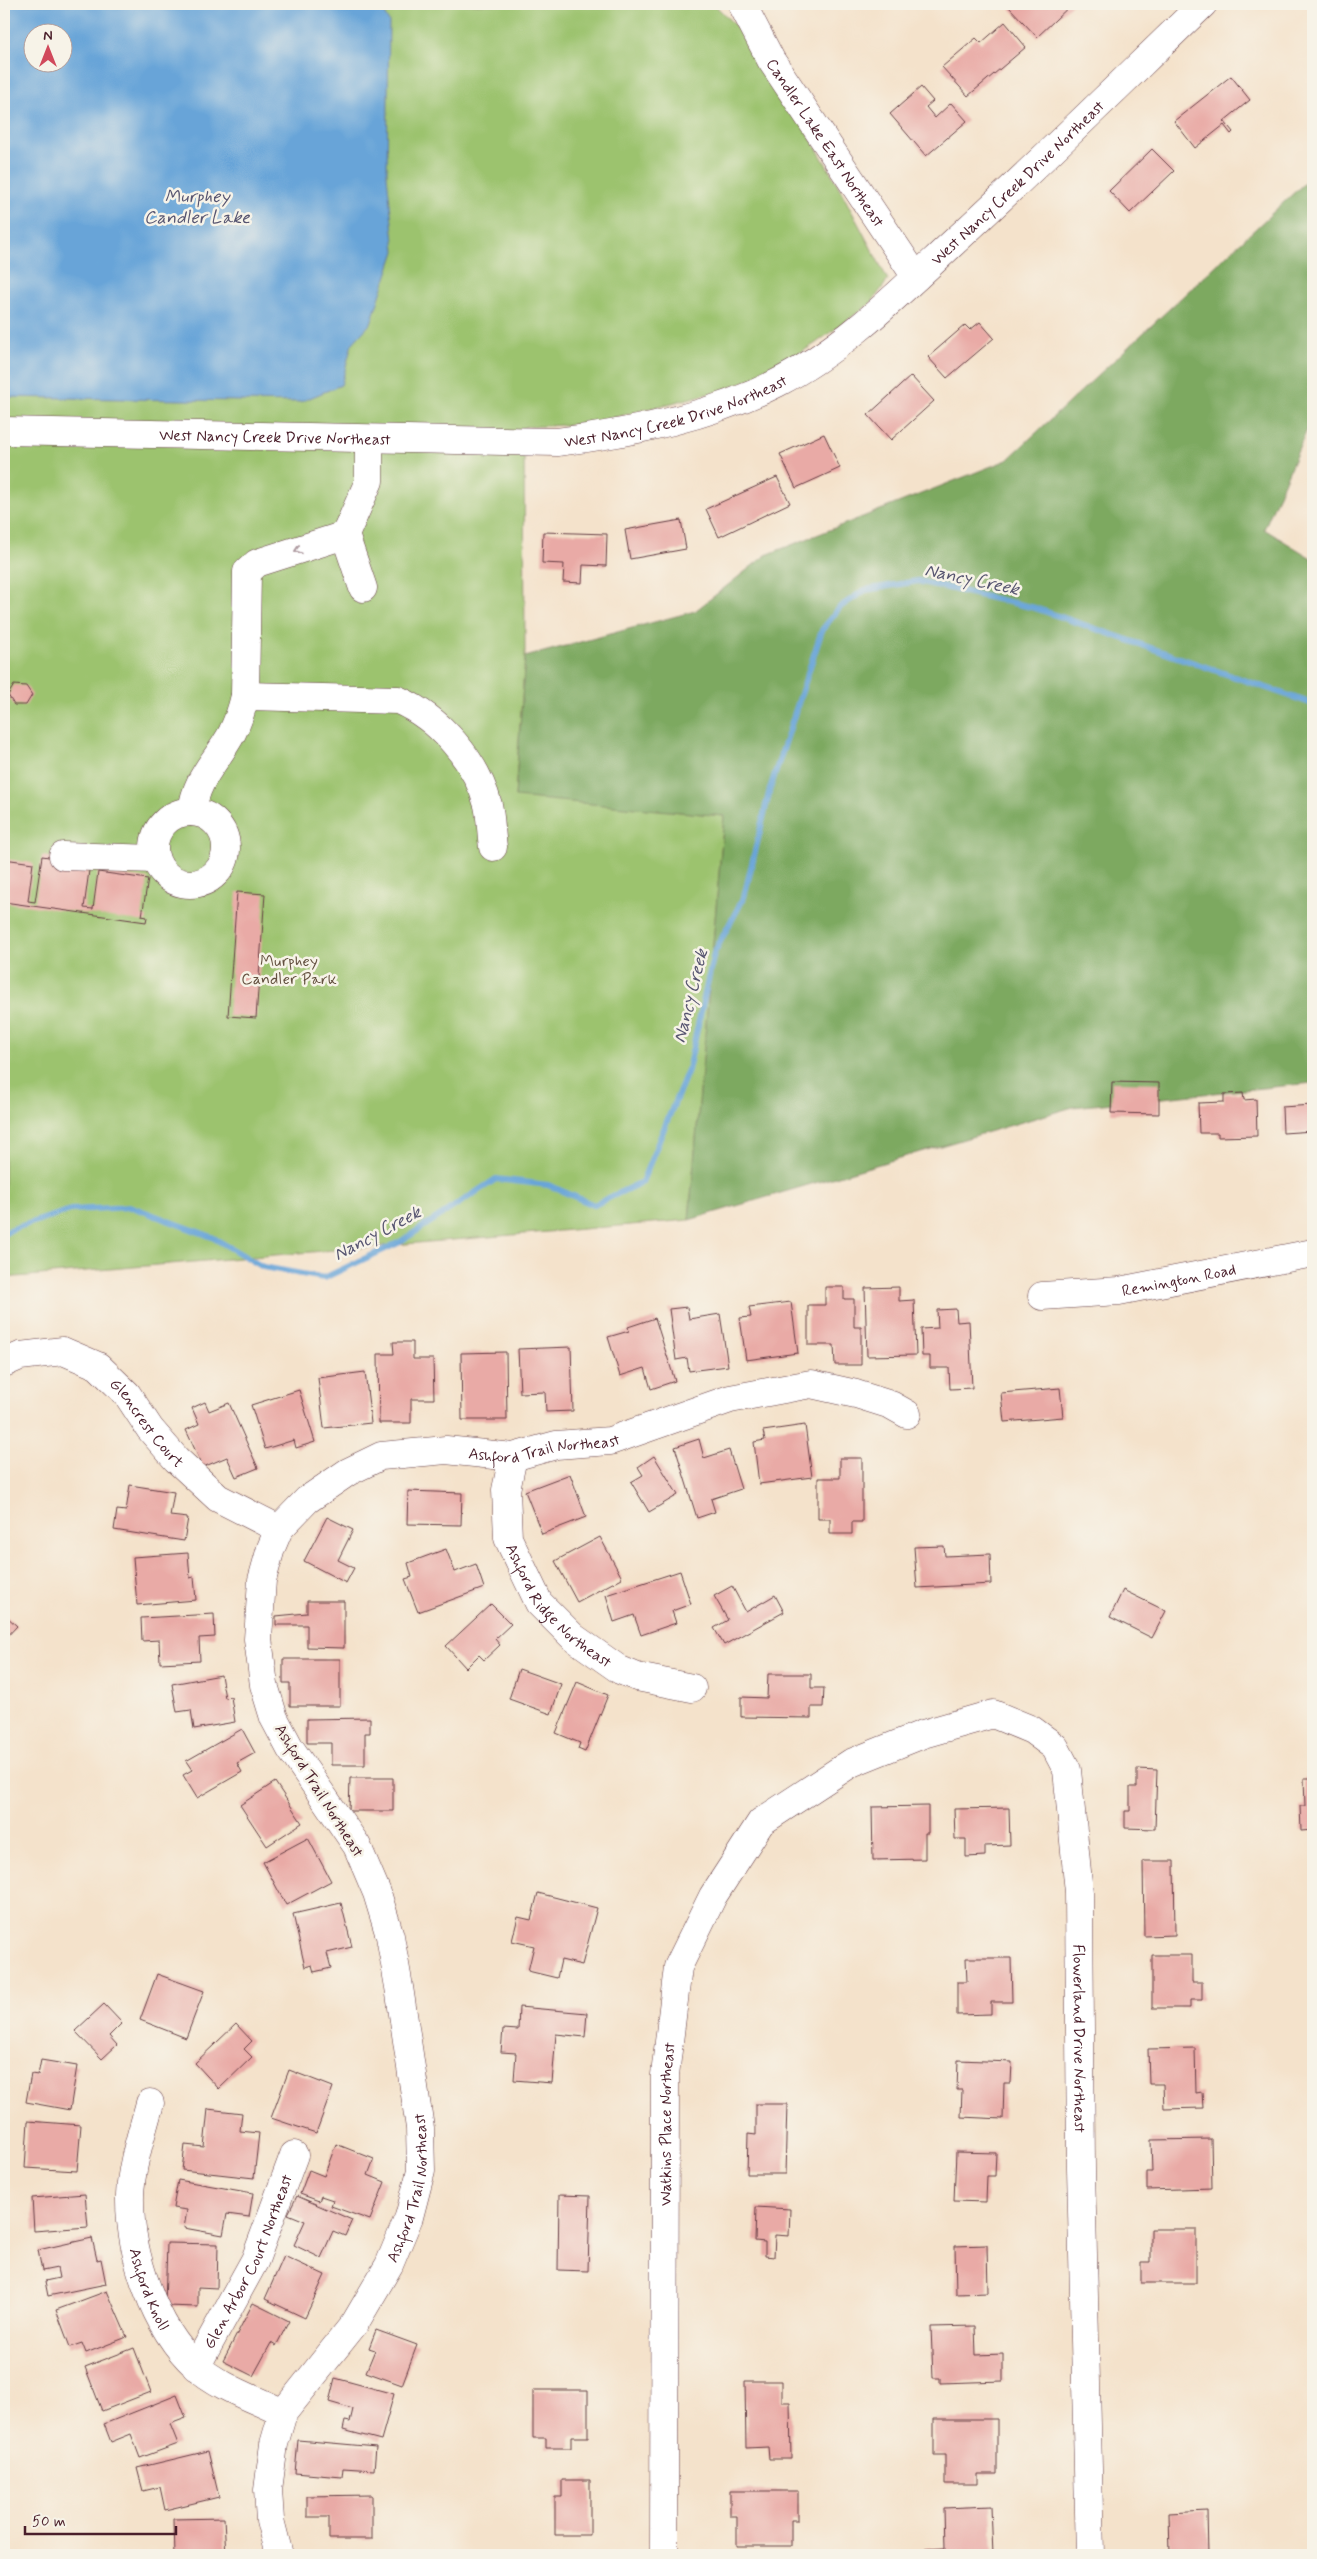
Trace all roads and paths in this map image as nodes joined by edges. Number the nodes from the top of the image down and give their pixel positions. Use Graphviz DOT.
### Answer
graph roads {
  1 [pos="742,4"];
  2 [pos="1203,4"];
  3 [pos="916,277"];
  4 [pos="4,431"];
  5 [pos="369,439"];
  6 [pos="344,535"];
  7 [pos="363,588"];
  8 [pos="245,696"];
  9 [pos="192,812"];
  10 [pos="492,847"];
  11 [pos="63,856"];
  12 [pos="155,859"];
  13 [pos="1313,1253"];
  14 [pos="1042,1296"];
  15 [pos="4,1363"];
  16 [pos="907,1414"];
  17 [pos="513,1458"];
  18 [pos="279,1530"];
  19 [pos="692,1688"];
  20 [pos="851,1763"];
  21 [pos="150,2103"];
  22 [pos="294,2155"];
  23 [pos="196,2367"];
  24 [pos="283,2413"];
  25 [pos="279,2555"];
  26 [pos="664,2555"];
  27 [pos="1090,2555"];
  1 -- 3 [label="street, Candler Lake East Northeast"];
  2 -- 3 [label="street, West Nancy Creek Drive Northeast"];
  3 -- 5 [label="street, West Nancy Creek Drive Northeast"];
  4 -- 5 [label="street, West Nancy Creek Drive Northeast"];
  5 -- 6 [label="street"];
  6 -- 7 [label="street"];
  6 -- 8 [label="street, one-way"];
  8 -- 9 [label="street"];
  8 -- 10 [label="street"];
  9 -- 12 [label="street"];
  9 -- 12 [label="street"];
  11 -- 12 [label="street"];
  13 -- 14 [label="street, Remington Road"];
  15 -- 18 [label="street, Glencrest Court"];
  16 -- 17 [label="street, Ashford Trail Northeast"];
  17 -- 18 [label="street, Ashford Trail Northeast"];
  17 -- 19 [label="street, Ashford Ridge Northeast"];
  18 -- 24 [label="street, Ashford Trail Northeast"];
  20 -- 26 [label="street, Watkins Place Northeast"];
  20 -- 27 [label="street, Flowerland Drive Northeast"];
  21 -- 23 [label="street, Ashford Knoll"];
  22 -- 23 [label="street, Glen Arbor Court Northeast"];
  23 -- 24 [label="street, Ashford Knoll"];
  24 -- 25 [label="street, Ashford Trail Northeast"];
}
